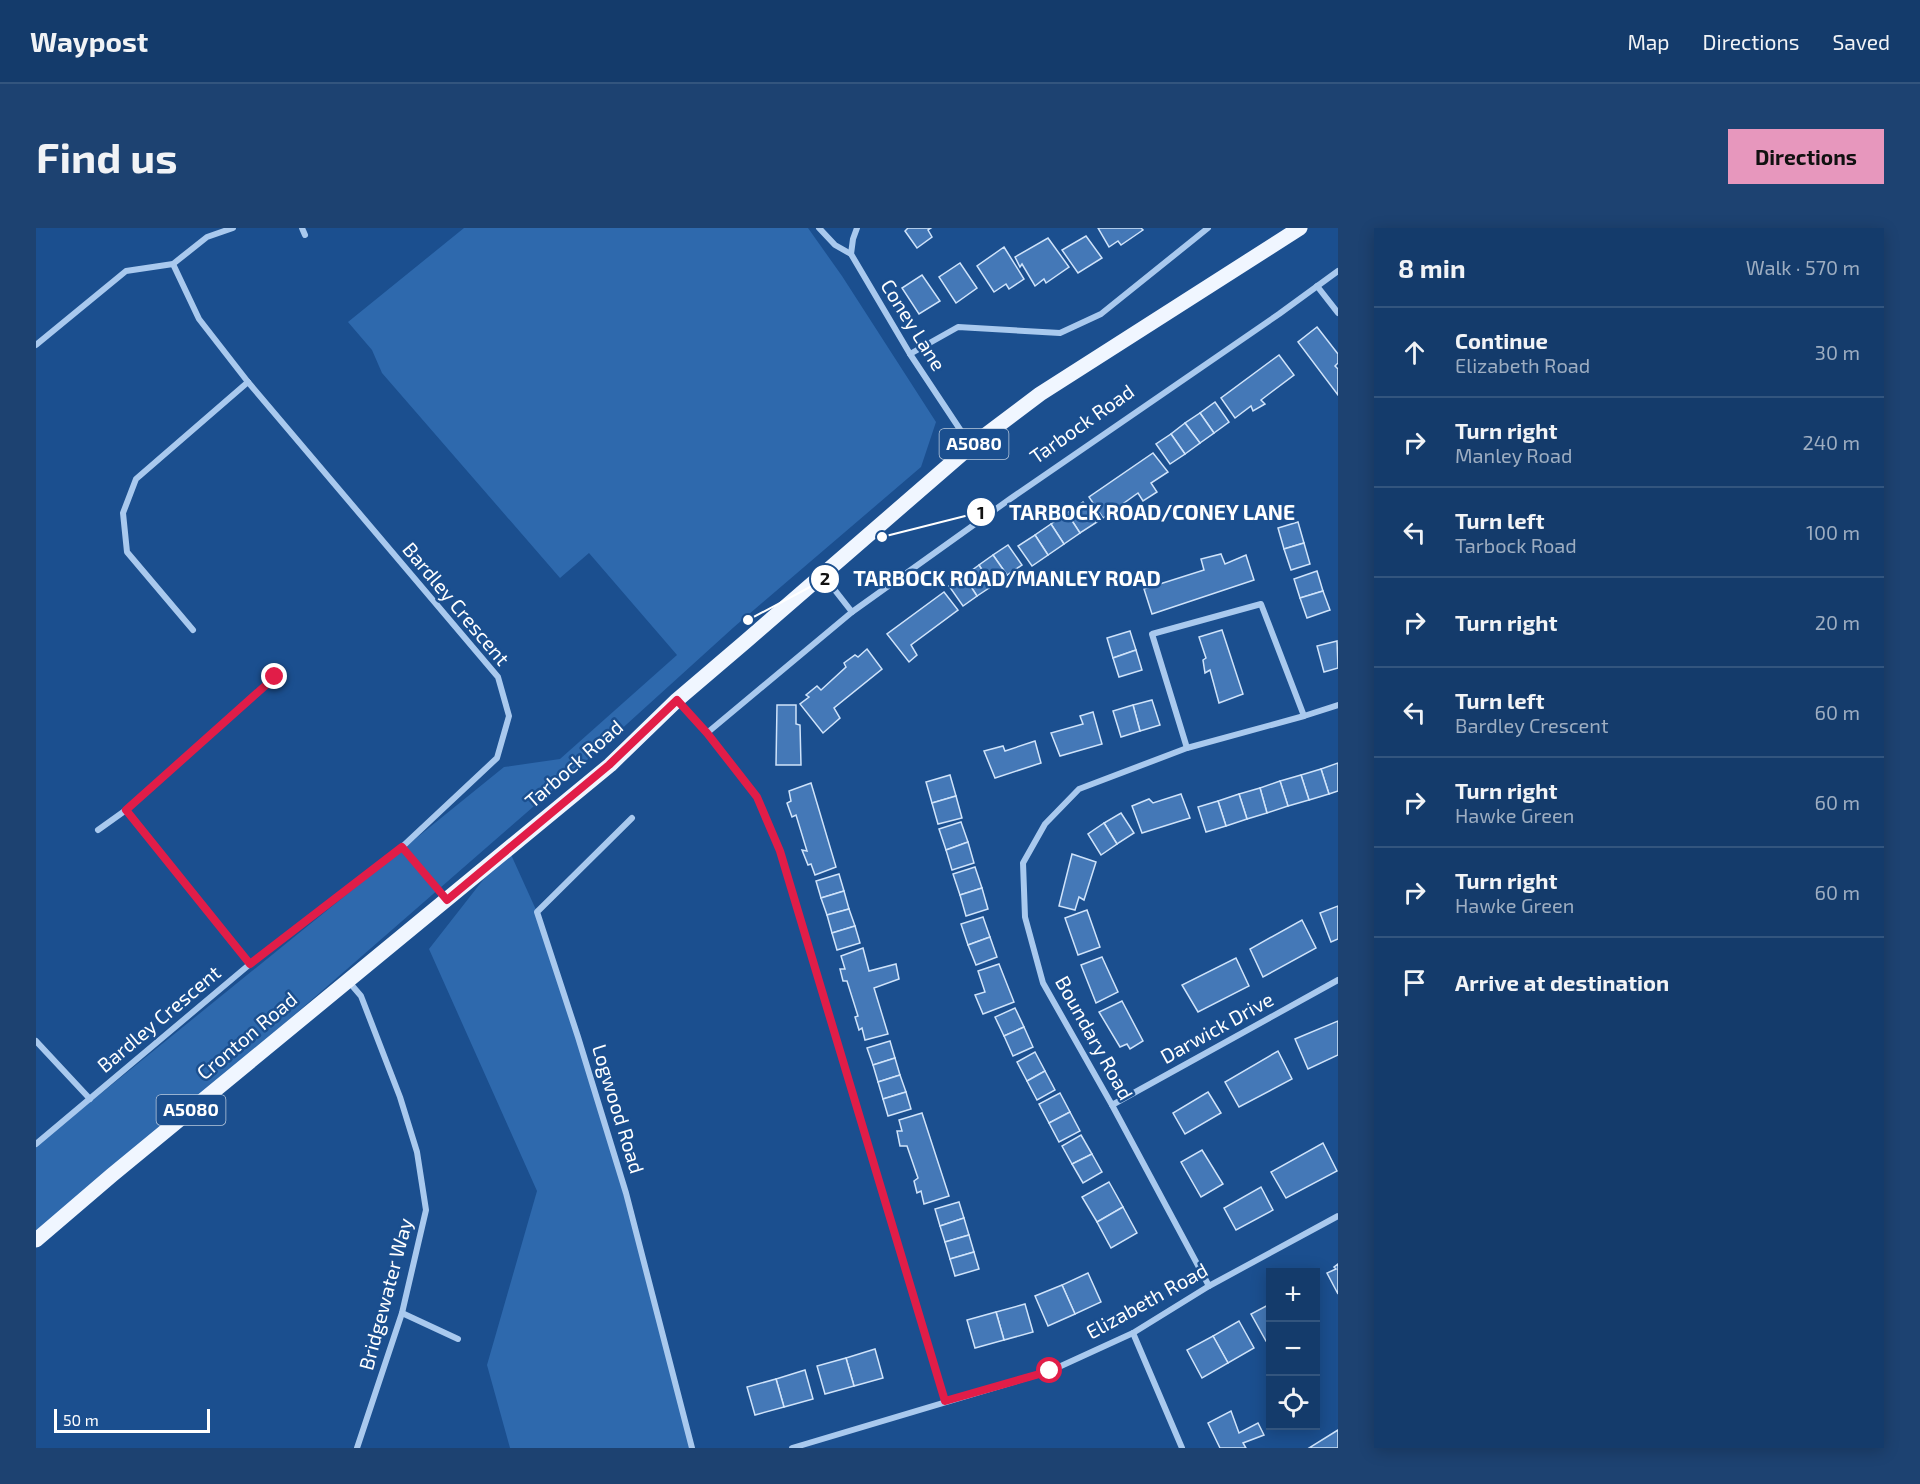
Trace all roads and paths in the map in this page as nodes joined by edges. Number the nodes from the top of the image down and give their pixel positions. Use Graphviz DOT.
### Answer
graph roads {
  1 [pos="232,228"];
  2 [pos="302,228"];
  3 [pos="819,228"];
  4 [pos="857,228"];
  5 [pos="1209,228"];
  6 [pos="1300,228"];
  7 [pos="305,235"];
  8 [pos="851,254"];
  9 [pos="173,264"];
  10 [pos="1338,271"];
  11 [pos="1317,286"];
  12 [pos="1338,313"];
  13 [pos="36,345"];
  14 [pos="910,354"];
  15 [pos="248,382"];
  16 [pos="971,446"];
  17 [pos="823,574"];
  18 [pos="852,612"];
  19 [pos="193,630"];
  20 [pos="275,677"];
  21 [pos="677,700"];
  22 [pos="1338,705"];
  23 [pos="1304,716"];
  24 [pos="707,733"];
  25 [pos="1187,748"];
  26 [pos="126,810"];
  27 [pos="632,818"];
  28 [pos="98,830"];
  29 [pos="402,847"];
  30 [pos="447,900"];
  31 [pos="250,964"];
  32 [pos="347,980"];
  33 [pos="1338,980"];
  34 [pos="36,1041"];
  35 [pos="90,1099"];
  36 [pos="1112,1105"];
  37 [pos="36,1144"];
  38 [pos="1338,1216"];
  39 [pos="36,1240"];
  40 [pos="1209,1286"];
  41 [pos="402,1313"];
  42 [pos="1133,1333"];
  43 [pos="458,1339"];
  44 [pos="945,1401"];
  45 [pos="357,1448"];
  46 [pos="692,1448"];
  47 [pos="792,1448"];
  48 [pos="1182,1448"];
  1 -- 9 [label="street"];
  2 -- 7 [label="street"];
  3 -- 8 [label="street, Coney Lane"];
  4 -- 8 [label="street"];
  5 -- 14 [label="street"];
  6 -- 16 [label="main road, Tarbock Road / A5080"];
  8 -- 14 [label="street, Coney Lane"];
  9 -- 13 [label="street"];
  9 -- 15 [label="street, Bardley Crescent"];
  10 -- 11 [label="street, Tarbock Road"];
  11 -- 12 [label="street"];
  11 -- 18 [label="street, Tarbock Road"];
  14 -- 16 [label="street, Coney Lane"];
  15 -- 19 [label="street"];
  15 -- 29 [label="street, Bardley Crescent"];
  16 -- 17 [label="main road, Tarbock Road / A5080"];
  17 -- 18 [label="street"];
  17 -- 21 [label="main road, Tarbock Road / A5080"];
  18 -- 24 [label="street, Tarbock Road"];
  20 -- 26 [label="street"];
  21 -- 24 [label="street"];
  21 -- 30 [label="main road, Tarbock Road / A5080"];
  22 -- 23 [label="street, Boundary Road"];
  23 -- 25 [label="street, Boundary Road"];
  23 -- 25 [label="street"];
  24 -- 44 [label="street"];
  25 -- 36 [label="street, Boundary Road"];
  26 -- 28 [label="street"];
  26 -- 31 [label="street"];
  27 -- 46 [label="street, Logwood Road"];
  29 -- 30 [label="street"];
  29 -- 31 [label="street, Bardley Crescent"];
  30 -- 32 [label="main road, Tarbock Road / A5080"];
  31 -- 35 [label="street, Bardley Crescent"];
  32 -- 39 [label="main road, Cronton Road / A5080"];
  32 -- 41 [label="street, Bridgewater Way"];
  33 -- 36 [label="street, Darwick Drive"];
  34 -- 35 [label="street"];
  35 -- 37 [label="street, Bardley Crescent"];
  36 -- 40 [label="street, Boundary Road"];
  38 -- 40 [label="street, Elizabeth Road"];
  40 -- 42 [label="street, Elizabeth Road"];
  41 -- 43 [label="street"];
  41 -- 45 [label="street, Bridgewater Way"];
  42 -- 44 [label="street, Elizabeth Road"];
  42 -- 48 [label="street"];
  44 -- 47 [label="street, Elizabeth Road"];
}
